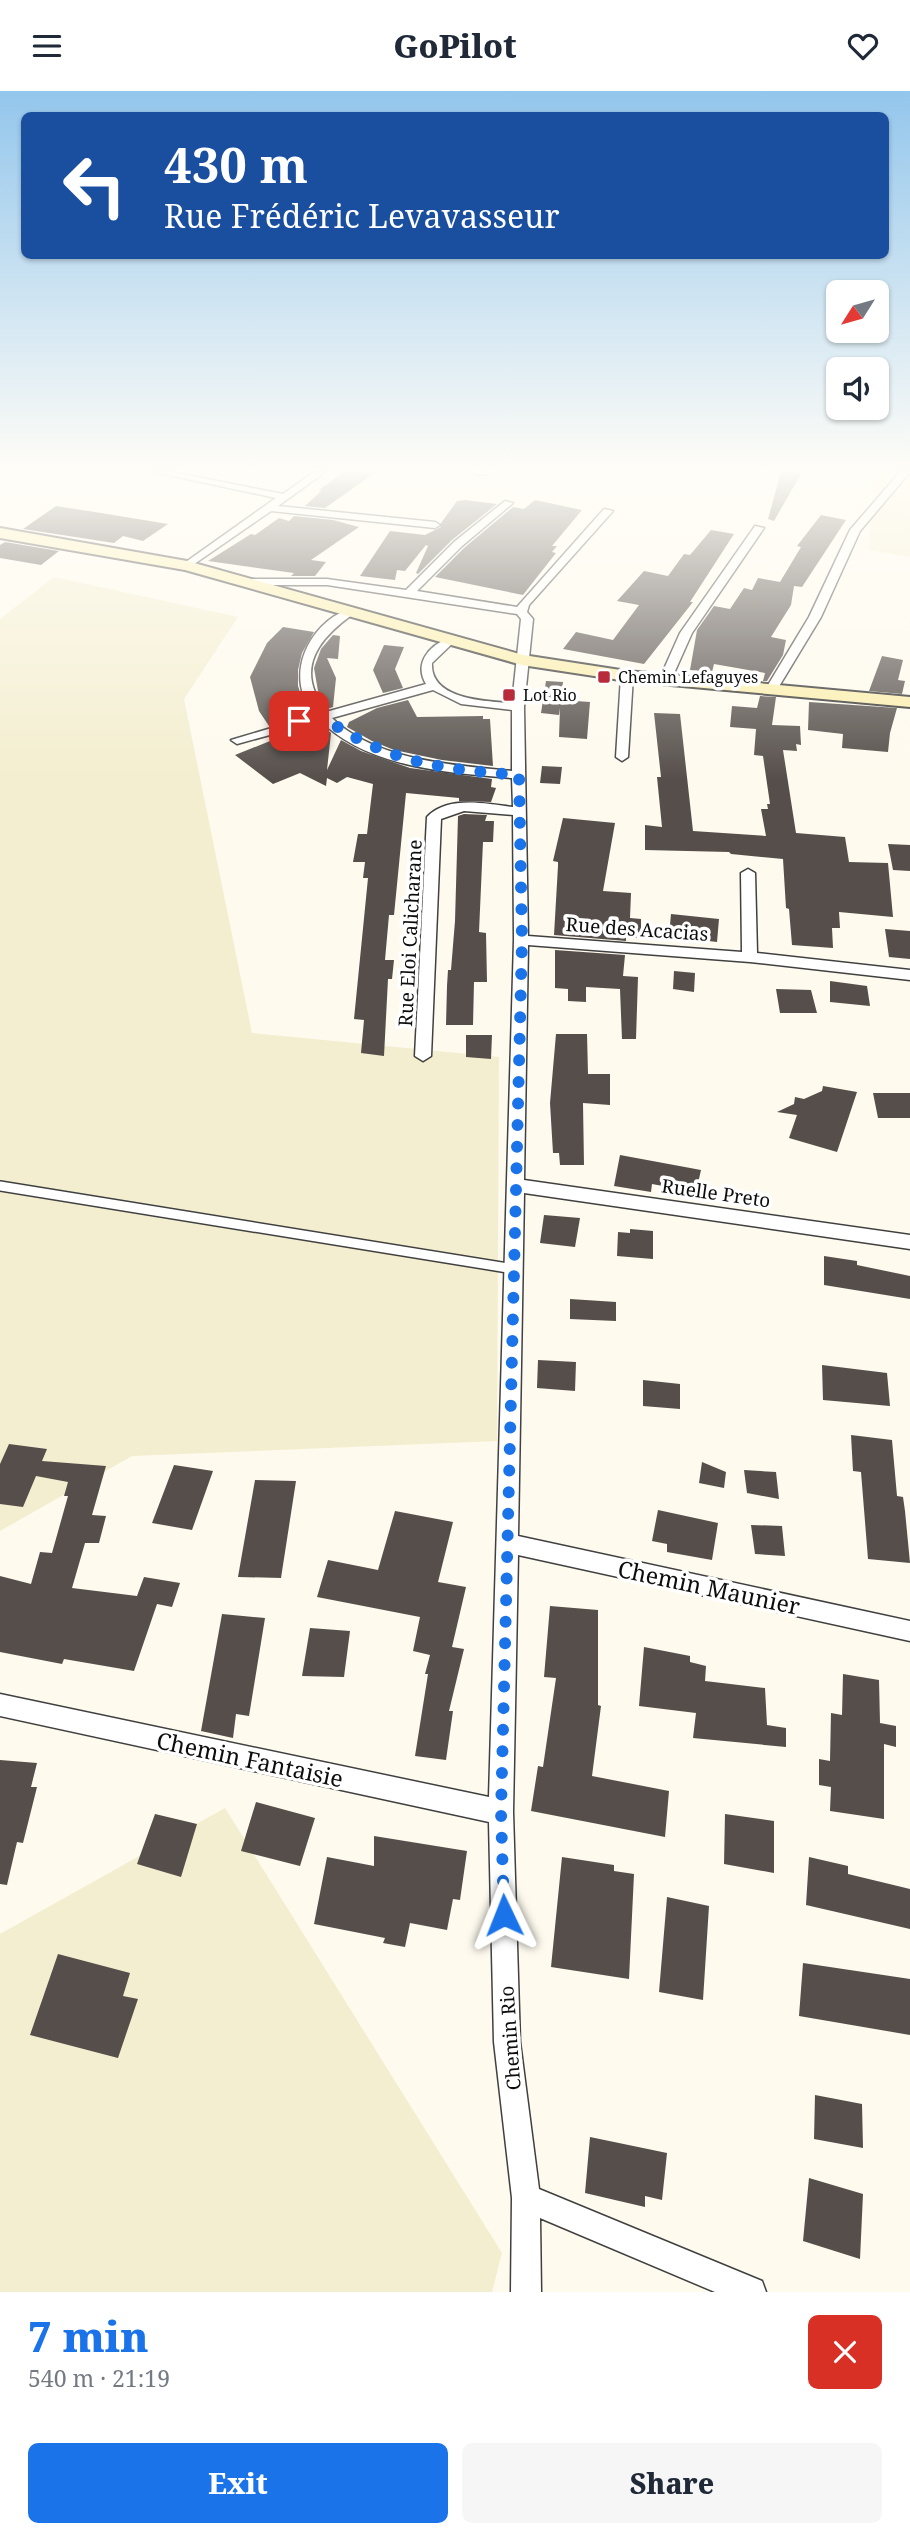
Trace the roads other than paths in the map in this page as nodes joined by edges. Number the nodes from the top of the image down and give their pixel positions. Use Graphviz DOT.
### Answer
graph roads {
  1 [pos="219,575"];
  2 [pos="427,575"];
  3 [pos="550,575"];
  4 [pos="726,575"];
  5 [pos="834,575"];
  6 [pos="246,582"];
  7 [pos="409,593"];
  8 [pos="349,611"];
  9 [pos="521,612"];
  10 [pos="449,641"];
  11 [pos="522,660"];
  12 [pos="627,676"];
  13 [pos="665,680"];
  14 [pos="434,686"];
  15 [pos="771,690"];
  16 [pos="910,702"];
  17 [pos="519,707"];
  18 [pos="320,715"];
  19 [pos="237,740"];
  20 [pos="622,757"];
  21 [pos="519,775"];
  22 [pos="520,812"];
  23 [pos="748,873"];
  24 [pos="522,940"];
  25 [pos="750,957"];
  26 [pos="910,975"];
  27 [pos="424,1056"];
  28 [pos="0,1185"];
  29 [pos="515,1185"];
  30 [pos="910,1243"];
  31 [pos="514,1269"];
  32 [pos="508,1543"];
  33 [pos="910,1632"];
  34 [pos="0,1705"];
  35 [pos="501,1812"];
  36 [pos="526,2198"];
  37 [pos="526,2292"];
  38 [pos="751,2292"];
  1 -- 6 [label="main road"];
  2 -- 7 [label="street"];
  3 -- 9 [label="street"];
  4 -- 13 [label="street"];
  5 -- 15 [label="street"];
  6 -- 7 [label="street"];
  6 -- 8 [label="main road"];
  7 -- 9 [label="street"];
  8 -- 10 [label="main road"];
  8 -- 18 [label="street"];
  9 -- 11 [label="street"];
  10 -- 11 [label="main road"];
  10 -- 14 [label="street"];
  11 -- 12 [label="main road"];
  11 -- 17 [label="street, Chemin Rio"];
  12 -- 13 [label="main road"];
  12 -- 20 [label="street"];
  13 -- 15 [label="main road"];
  14 -- 17 [label="street"];
  14 -- 18 [label="street"];
  15 -- 16 [label="main road"];
  17 -- 21 [label="street, Chemin Rio"];
  18 -- 19 [label="street"];
  18 -- 21 [label="street"];
  21 -- 22 [label="street, Chemin Rio"];
  22 -- 24 [label="street, Chemin Rio"];
  22 -- 27 [label="street, Rue Eloi Calicharane"];
  23 -- 25 [label="street"];
  24 -- 25 [label="street, Rue des Acacias"];
  24 -- 29 [label="street, Chemin Rio"];
  25 -- 26 [label="street, Rue des Acacias"];
  28 -- 31 [label="lane"];
  29 -- 30 [label="street, Ruelle Preto"];
  29 -- 31 [label="street, Chemin Rio"];
  31 -- 32 [label="street, Chemin Rio"];
  32 -- 33 [label="street, Chemin Maunier"];
  32 -- 35 [label="street, Chemin Rio"];
  34 -- 35 [label="street, Chemin Fantaisie"];
  35 -- 36 [label="street, Chemin Rio"];
  36 -- 37 [label="street, Chemin Rio"];
  36 -- 38 [label="street"];
}
